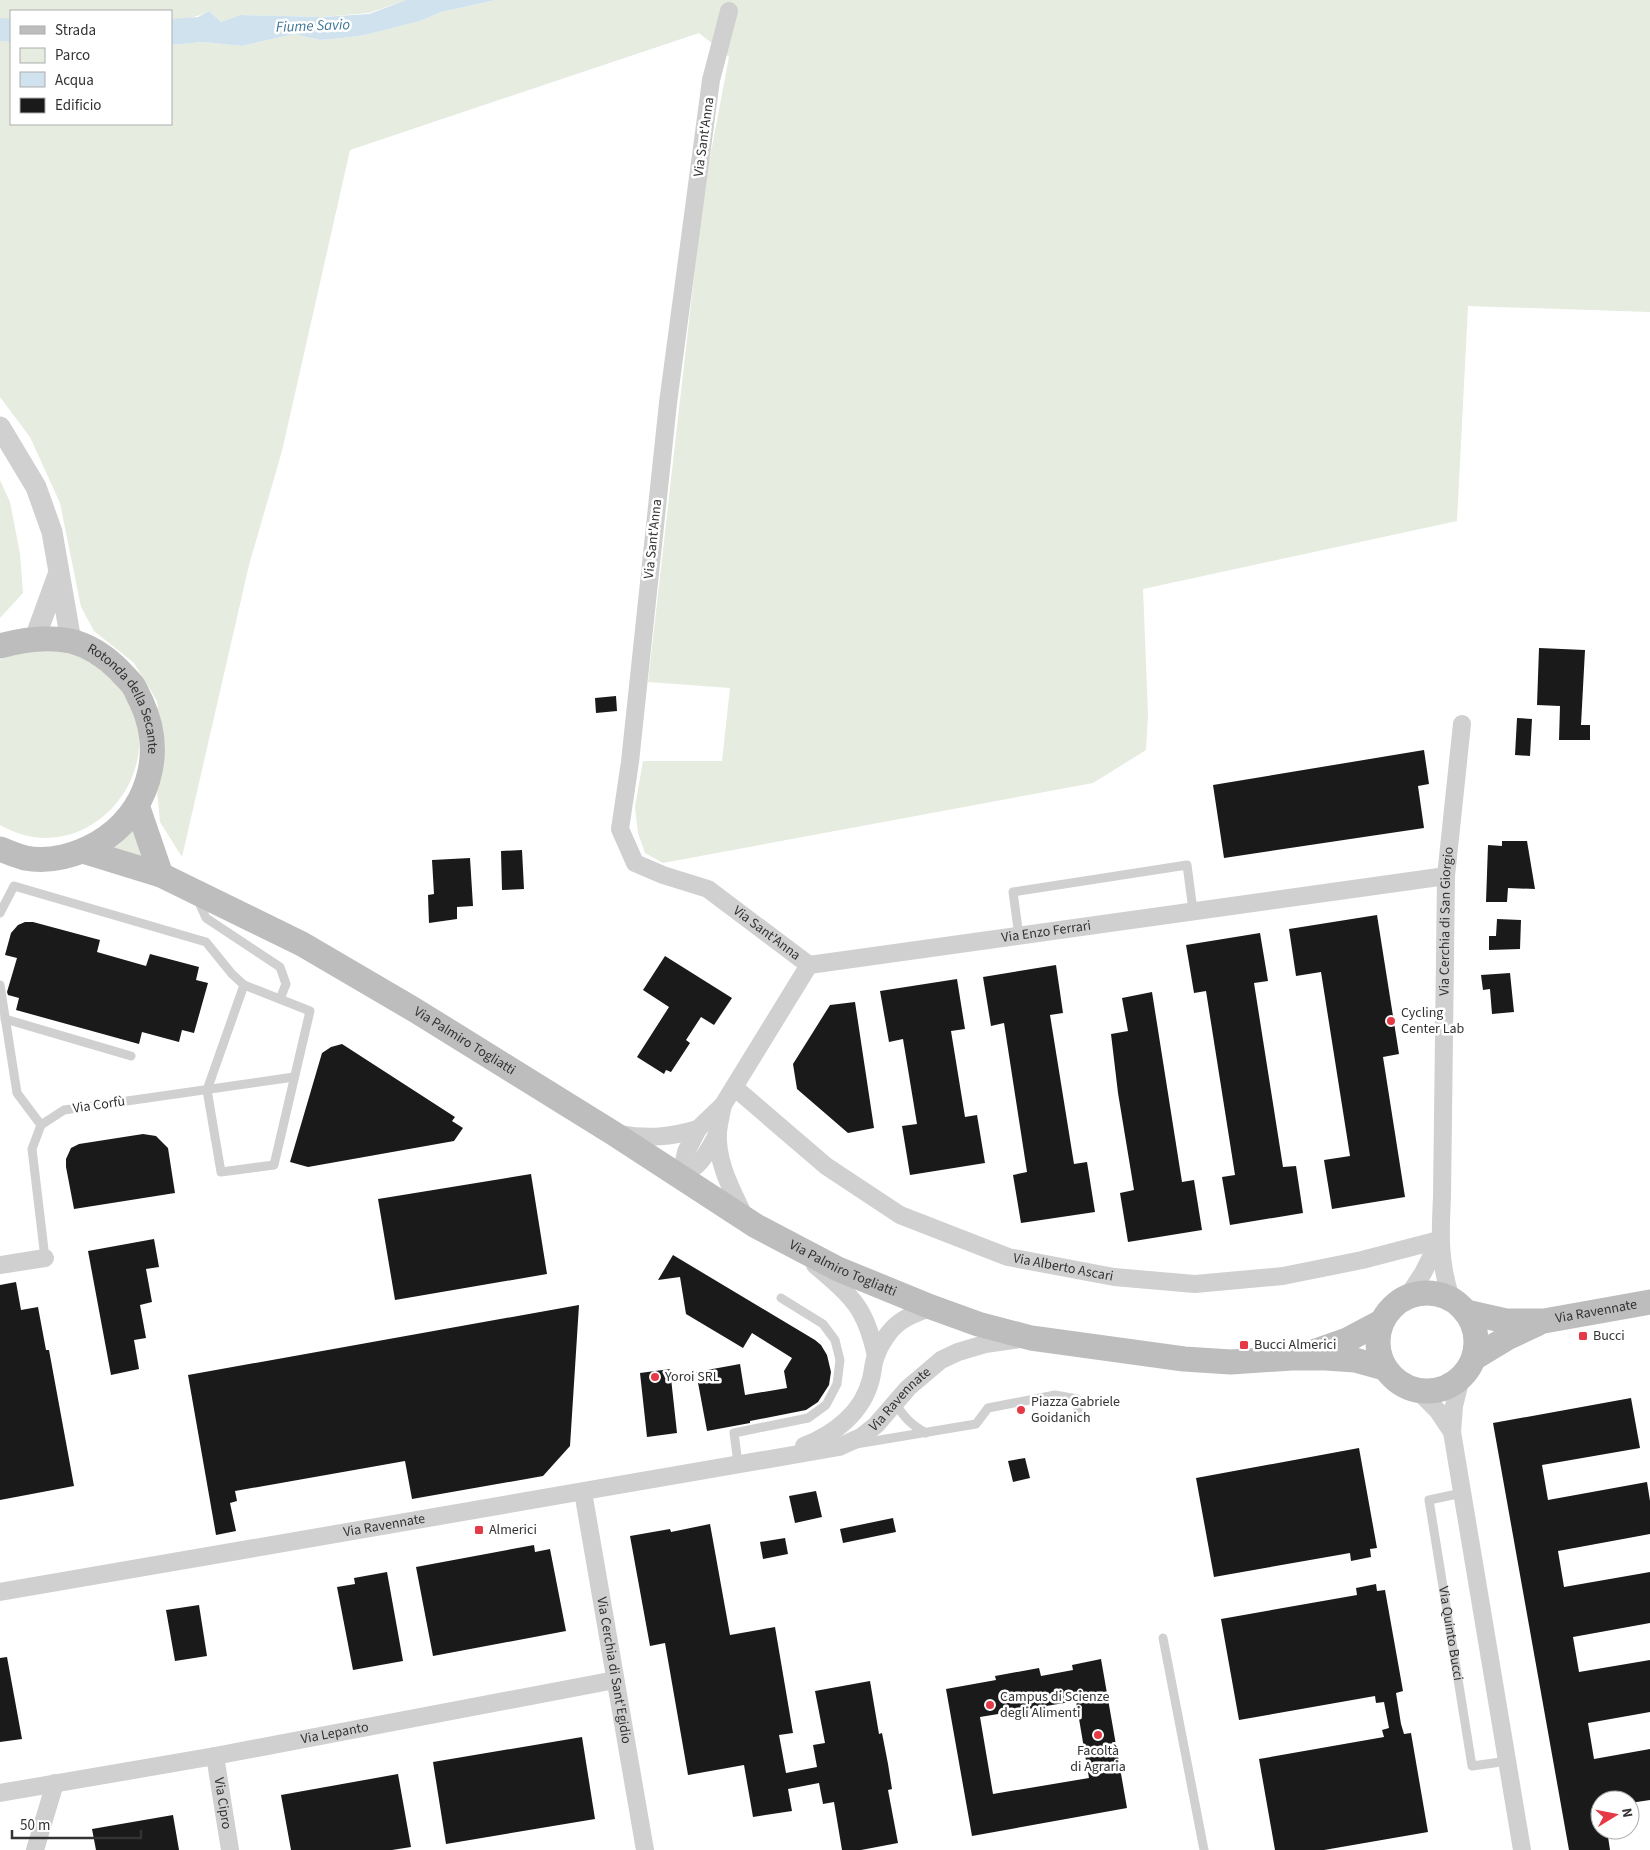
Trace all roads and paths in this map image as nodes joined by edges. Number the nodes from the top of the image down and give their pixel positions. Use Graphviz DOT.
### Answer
graph roads {
  1 [pos="729,11"];
  2 [pos="0,428"];
  3 [pos="59,572"];
  4 [pos="35,638"];
  5 [pos="71,641"];
  6 [pos="0,646"];
  7 [pos="1462,724"];
  8 [pos="137,805"];
  9 [pos="0,850"];
  10 [pos="83,851"];
  11 [pos="161,875"];
  12 [pos="1446,876"];
  13 [pos="194,891"];
  14 [pos="1194,910"];
  15 [pos="0,913"];
  16 [pos="1020,936"];
  17 [pos="810,965"];
  18 [pos="0,985"];
  19 [pos="244,985"];
  20 [pos="280,1000"];
  21 [pos="5,1019"];
  22 [pos="131,1056"];
  23 [pos="294,1077"];
  24 [pos="734,1087"];
  25 [pos="207,1090"];
  26 [pos="723,1105"];
  27 [pos="41,1125"];
  28 [pos="698,1128"];
  29 [pos="718,1132"];
  30 [pos="613,1133"];
  31 [pos="681,1176"];
  32 [pos="750,1222"];
  33 [pos="1440,1240"];
  34 [pos="45,1258"];
  35 [pos="0,1265"];
  36 [pos="848,1294"];
  37 [pos="1408,1296"];
  38 [pos="781,1298"];
  39 [pos="1650,1302"];
  40 [pos="1458,1305"];
  41 [pos="931,1308"];
  42 [pos="1544,1321"];
  43 [pos="1381,1322"];
  44 [pos="1031,1338"];
  45 [pos="876,1356"];
  46 [pos="1292,1358"];
  47 [pos="1384,1368"];
  48 [pos="1467,1368"];
  49 [pos="1418,1391"];
  50 [pos="895,1403"];
  51 [pos="1078,1410"];
  52 [pos="1452,1432"];
  53 [pos="926,1434"];
  54 [pos="839,1447"];
  55 [pos="769,1458"];
  56 [pos="738,1463"];
  57 [pos="583,1492"];
  58 [pos="1462,1493"];
  59 [pos="0,1592"];
  60 [pos="1163,1638"];
  61 [pos="615,1680"];
  62 [pos="215,1756"];
  63 [pos="1508,1761"];
  64 [pos="55,1783"];
  65 [pos="0,1793"];
  66 [pos="1520,1832"];
  67 [pos="35,1850"];
  68 [pos="230,1850"];
  69 [pos="646,1850"];
  70 [pos="1204,1850"];
  71 [pos="1509,1850"];
  72 [pos="1522,1850"];
  1 -- 17 [label="street, Via Sant'Anna"];
  2 -- 3 [label="street"];
  3 -- 4 [label="street"];
  3 -- 5 [label="street"];
  4 -- 5 [label="main road, Rotonda della Secante"];
  4 -- 6 [label="main road, Rotonda della Secante"];
  5 -- 8 [label="main road, Rotonda della Secante"];
  7 -- 12 [label="street, Via Cerchia di San Giorgio"];
  8 -- 10 [label="main road, Rotonda della Secante"];
  8 -- 11 [label="main road"];
  9 -- 10 [label="main road, Rotonda della Secante"];
  10 -- 11 [label="main road, Via Palmiro Togliatti"];
  11 -- 13 [label="main road, Via Palmiro Togliatti"];
  12 -- 14 [label="street, Via Enzo Ferrari"];
  12 -- 33 [label="street, Via Cerchia di San Giorgio"];
  13 -- 20 [label="lane"];
  13 -- 30 [label="main road, Via Palmiro Togliatti"];
  14 -- 16 [label="street, Via Enzo Ferrari"];
  14 -- 16 [label="lane"];
  15 -- 19 [label="lane"];
  16 -- 17 [label="street, Via Enzo Ferrari"];
  17 -- 24 [label="street"];
  18 -- 21 [label="lane"];
  19 -- 20 [label="lane"];
  19 -- 25 [label="lane"];
  20 -- 23 [label="lane"];
  21 -- 22 [label="lane"];
  21 -- 27 [label="lane"];
  23 -- 25 [label="lane, Via Corfù"];
  23 -- 25 [label="lane"];
  24 -- 26 [label="street"];
  24 -- 33 [label="street, Via Alberto Ascari"];
  25 -- 27 [label="lane, Via Corfù"];
  26 -- 28 [label="street"];
  26 -- 29 [label="street"];
  27 -- 34 [label="lane"];
  28 -- 30 [label="street"];
  28 -- 31 [label="street"];
  29 -- 31 [label="street"];
  29 -- 32 [label="street"];
  30 -- 31 [label="main road, Via Palmiro Togliatti"];
  31 -- 32 [label="main road, Via Palmiro Togliatti"];
  32 -- 36 [label="street, Via Palmiro Togliatti"];
  32 -- 41 [label="main road, Via Palmiro Togliatti"];
  33 -- 37 [label="street, Via Cerchia di San Giorgio"];
  33 -- 40 [label="street, Via Cerchia di San Giorgio"];
  34 -- 35 [label="street"];
  36 -- 45 [label="street, Via Ravennate"];
  37 -- 40 [label="main road"];
  37 -- 43 [label="main road"];
  38 -- 56 [label="lane"];
  39 -- 42 [label="main road, Via Ravennate"];
  40 -- 42 [label="main road, Via Ravennate"];
  40 -- 48 [label="main road"];
  41 -- 44 [label="main road, Via Ravennate"];
  41 -- 45 [label="street, Via Ravennate"];
  42 -- 48 [label="main road, Via Ravennate"];
  43 -- 46 [label="main road, Via Ravennate"];
  43 -- 47 [label="main road"];
  44 -- 46 [label="main road, Via Ravennate"];
  44 -- 50 [label="street, Via Ravennate"];
  45 -- 55 [label="street, Via Ravennate"];
  46 -- 47 [label="main road, Via Ravennate"];
  47 -- 49 [label="main road"];
  48 -- 49 [label="main road"];
  48 -- 52 [label="street"];
  49 -- 52 [label="street"];
  50 -- 53 [label="lane"];
  50 -- 54 [label="street, Via Ravennate"];
  51 -- 53 [label="lane"];
  52 -- 58 [label="street"];
  53 -- 54 [label="lane"];
  54 -- 55 [label="street, Via Ravennate"];
  55 -- 56 [label="street, Via Ravennate"];
  56 -- 57 [label="street, Via Ravennate"];
  57 -- 59 [label="street, Via Ravennate"];
  57 -- 61 [label="street, Via Cerchia di Sant'Egidio"];
  58 -- 63 [label="street"];
  58 -- 63 [label="lane, Via Quinto Bucci"];
  60 -- 70 [label="lane"];
  61 -- 62 [label="street, Via Lepanto"];
  61 -- 69 [label="street, Via Cerchia di Sant'Egidio"];
  62 -- 64 [label="street, Via Lepanto"];
  62 -- 68 [label="street, Via Cipro"];
  63 -- 66 [label="street"];
  64 -- 65 [label="street, Via Lepanto"];
  64 -- 67 [label="street"];
  66 -- 71 [label="street"];
  66 -- 72 [label="street"];
}
